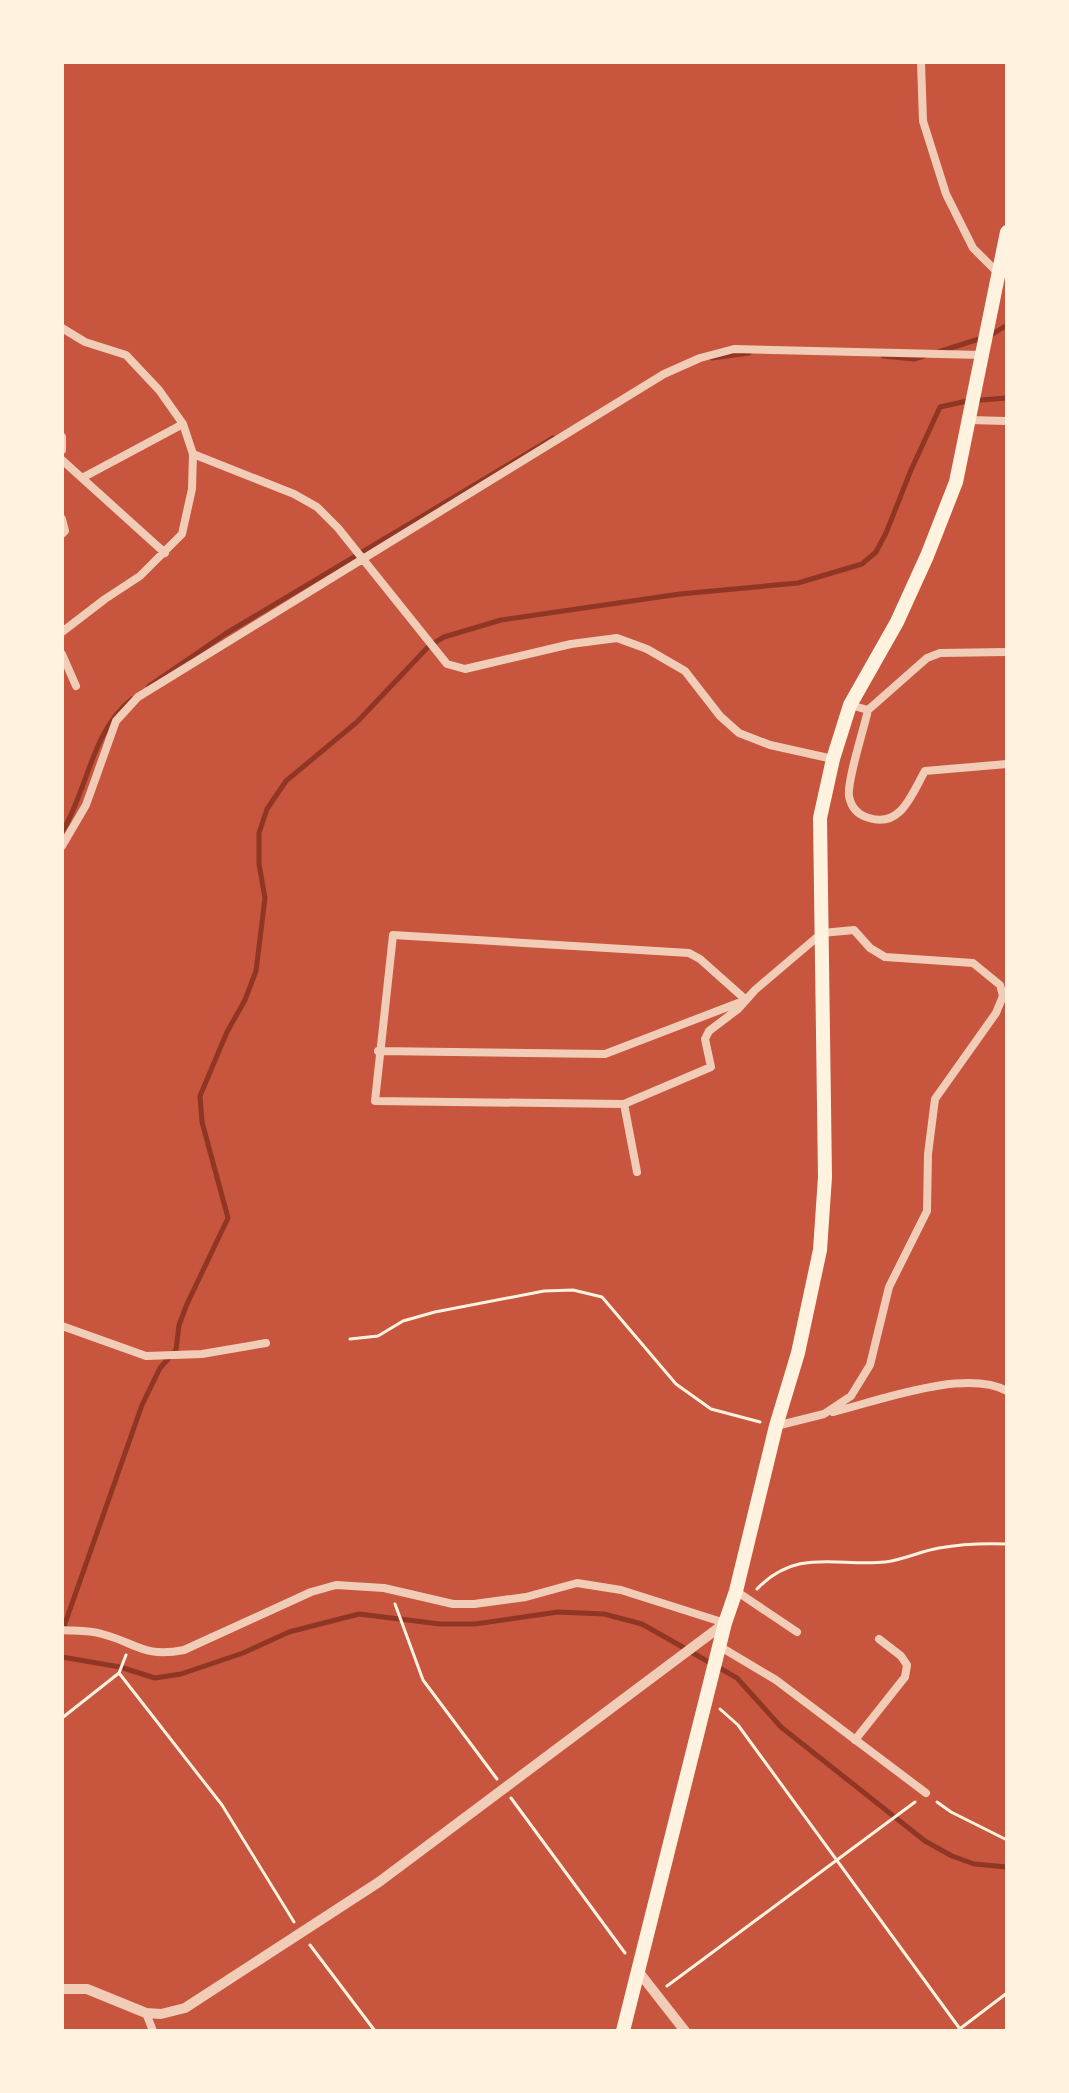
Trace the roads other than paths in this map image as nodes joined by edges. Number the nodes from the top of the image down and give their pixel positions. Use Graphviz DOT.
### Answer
graph roads {
  1 [pos="921,62"];
  2 [pos="1007,232"];
  3 [pos="999,273"];
  4 [pos="62,328"];
  5 [pos="982,355"];
  6 [pos="968,420"];
  7 [pos="1007,421"];
  8 [pos="183,424"];
  9 [pos="62,437"];
  10 [pos="62,450"];
  11 [pos="193,454"];
  12 [pos="62,460"];
  13 [pos="82,478"];
  14 [pos="62,519"];
  15 [pos="62,534"];
  16 [pos="165,553"];
  17 [pos="363,558"];
  18 [pos="62,632"];
  19 [pos="1007,652"];
  20 [pos="62,654"];
  21 [pos="76,686"];
  22 [pos="850,705"];
  23 [pos="868,710"];
  24 [pos="833,759"];
  25 [pos="1007,764"];
  26 [pos="62,846"];
  27 [pos="822,933"];
  28 [pos="746,1000"];
  29 [pos="378,1051"];
  30 [pos="624,1104"];
  31 [pos="637,1172"];
  32 [pos="62,1326"];
  33 [pos="266,1343"];
  34 [pos="1007,1391"];
  35 [pos="824,1414"];
  36 [pos="776,1426"];
  37 [pos="742,1594"];
  38 [pos="725,1623"];
  39 [pos="62,1630"];
  40 [pos="797,1632"];
  41 [pos="879,1639"];
  42 [pos="719,1646"];
  43 [pos="855,1740"];
  44 [pos="926,1793"];
  45 [pos="638,1971"];
  46 [pos="62,1989"];
  47 [pos="146,2013"];
  48 [pos="153,2031"];
  49 [pos="623,2031"];
  50 [pos="685,2031"];
  1 -- 3 [label="street"];
  2 -- 3 [label="main road"];
  3 -- 5 [label="main road"];
  4 -- 8 [label="street"];
  5 -- 6 [label="main road"];
  5 -- 17 [label="street"];
  6 -- 7 [label="street"];
  6 -- 22 [label="main road"];
  8 -- 11 [label="street"];
  8 -- 13 [label="street"];
  9 -- 10 [label="street"];
  11 -- 16 [label="street"];
  11 -- 17 [label="street"];
  12 -- 13 [label="street"];
  13 -- 16 [label="street"];
  14 -- 15 [label="street"];
  16 -- 18 [label="street"];
  17 -- 24 [label="street"];
  17 -- 26 [label="street"];
  19 -- 23 [label="street"];
  20 -- 21 [label="street"];
  22 -- 23 [label="street"];
  22 -- 24 [label="main road"];
  23 -- 25 [label="street"];
  24 -- 27 [label="main road"];
  27 -- 28 [label="street"];
  27 -- 35 [label="street"];
  27 -- 36 [label="main road"];
  28 -- 29 [label="street"];
  28 -- 29 [label="street"];
  28 -- 30 [label="street"];
  29 -- 30 [label="street"];
  30 -- 31 [label="street"];
  32 -- 33 [label="street"];
  34 -- 35 [label="street"];
  35 -- 36 [label="street"];
  36 -- 37 [label="main road"];
  37 -- 38 [label="main road"];
  37 -- 40 [label="street"];
  38 -- 39 [label="street"];
  38 -- 42 [label="main road"];
  38 -- 47 [label="street"];
  41 -- 43 [label="street"];
  42 -- 43 [label="street"];
  42 -- 45 [label="main road"];
  43 -- 44 [label="street"];
  45 -- 49 [label="main road"];
  45 -- 50 [label="street"];
  46 -- 47 [label="street"];
  47 -- 48 [label="street"];
}
